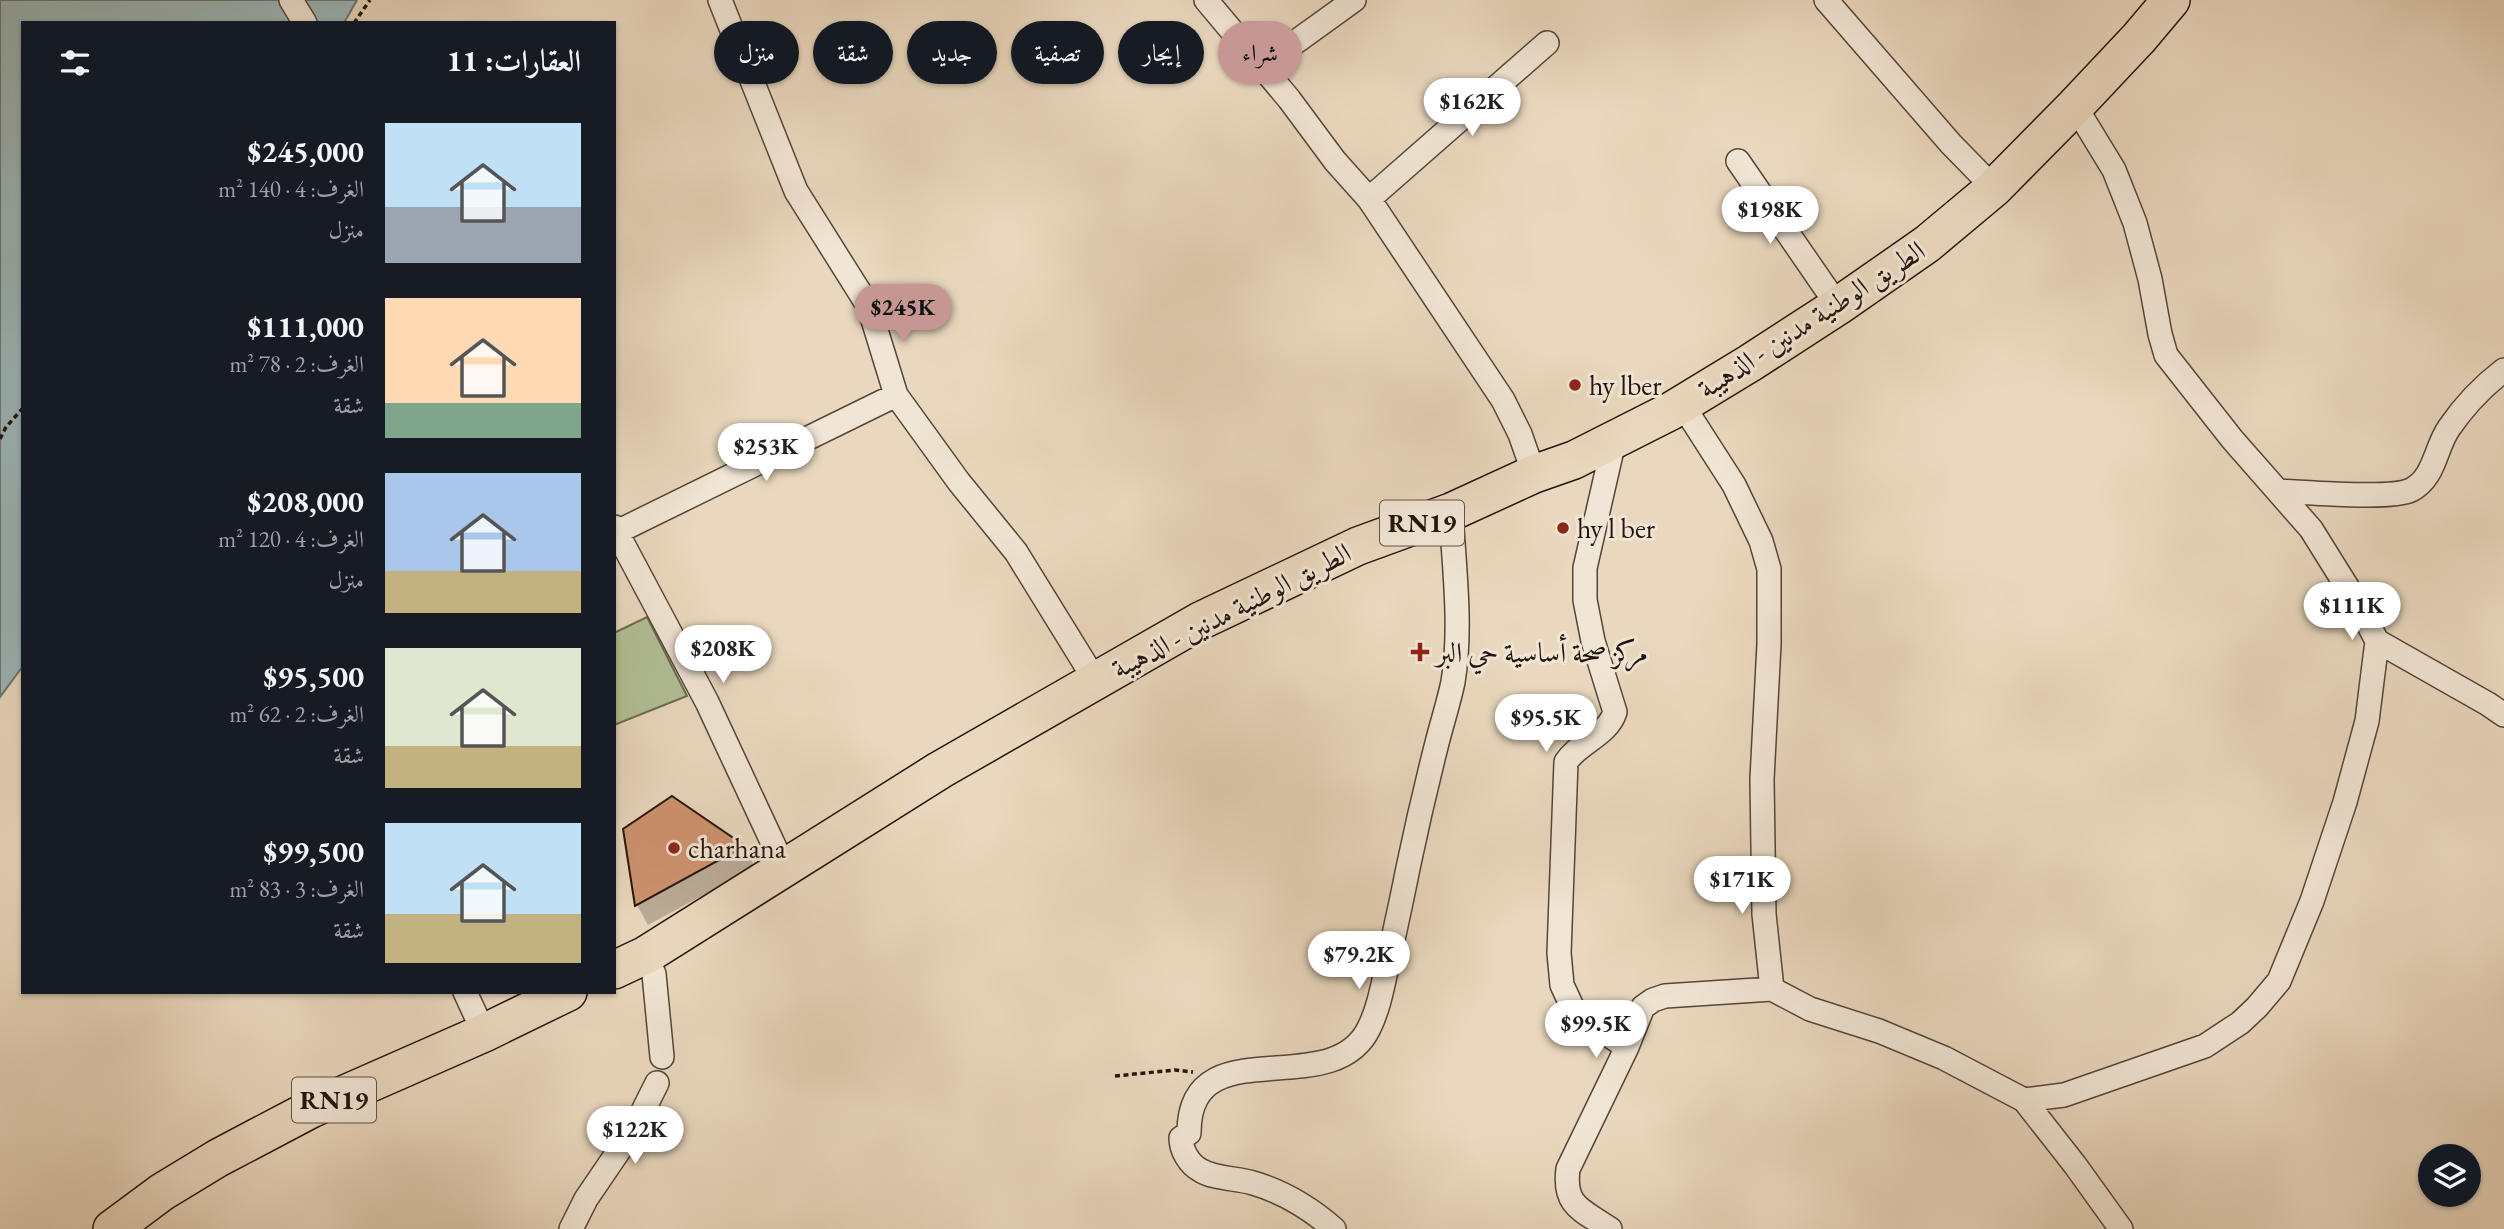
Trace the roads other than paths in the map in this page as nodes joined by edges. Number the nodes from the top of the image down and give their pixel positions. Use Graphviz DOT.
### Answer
graph roads {
  1 [pos="291,0"];
  2 [pos="720,0"];
  3 [pos="1354,0"];
  4 [pos="1826,0"];
  5 [pos="2171,0"];
  6 [pos="1212,2"];
  7 [pos="303,21"];
  8 [pos="1227,21"];
  9 [pos="1302,37"];
  10 [pos="1546,43"];
  11 [pos="1275,84"];
  12 [pos="2075,106"];
  13 [pos="1738,161"];
  14 [pos="1994,188"];
  15 [pos="1369,199"];
  16 [pos="1838,306"];
  17 [pos="2504,370"];
  18 [pos="896,395"];
  19 [pos="1682,404"];
  20 [pos="1614,441"];
  21 [pos="1534,474"];
  22 [pos="2278,491"];
  23 [pos="1451,512"];
  24 [pos="616,529"];
  25 [pos="2376,641"];
  26 [pos="1095,680"];
  27 [pos="2504,715"];
  28 [pos="784,867"];
  29 [pos="630,962"];
  30 [pos="1772,989"];
  31 [pos="466,994"];
  32 [pos="564,994"];
  33 [pos="484,1033"];
  34 [pos="1627,1047"];
  35 [pos="662,1057"];
  36 [pos="657,1083"];
  37 [pos="2024,1100"];
  38 [pos="112,1229"];
  39 [pos="571,1229"];
  40 [pos="1334,1229"];
  41 [pos="1610,1229"];
  42 [pos="2120,1229"];
  1 -- 7 [label="street"];
  2 -- 18 [label="street"];
  3 -- 9 [label="street"];
  4 -- 14 [label="street"];
  5 -- 12 [label="main road, الطريق الوطنية مدنين - الذهيبة / RN19"];
  6 -- 8 [label="street"];
  10 -- 15 [label="street"];
  11 -- 15 [label="street"];
  12 -- 14 [label="main road, الطريق الوطنية مدنين - الذهيبة / RN19"];
  12 -- 22 [label="street"];
  13 -- 16 [label="street"];
  14 -- 16 [label="main road, الطريق الوطنية مدنين - الذهيبة / RN19"];
  15 -- 21 [label="street"];
  16 -- 19 [label="main road, الطريق الوطنية مدنين - الذهيبة / RN19"];
  17 -- 22 [label="street"];
  18 -- 24 [label="street"];
  18 -- 26 [label="street"];
  19 -- 20 [label="main road, الطريق الوطنية مدنين - الذهيبة / RN19"];
  19 -- 30 [label="street"];
  20 -- 21 [label="main road, الطريق الوطنية مدنين - الذهيبة / RN19"];
  20 -- 34 [label="street"];
  21 -- 23 [label="main road, الطريق الوطنية مدنين - الذهيبة / RN19"];
  22 -- 25 [label="street"];
  23 -- 26 [label="main road, الطريق الوطنية مدنين - الذهيبة / RN19"];
  23 -- 40 [label="street"];
  24 -- 28 [label="street"];
  25 -- 27 [label="street"];
  25 -- 37 [label="street"];
  26 -- 28 [label="main road, الطريق الوطنية مدنين - الذهيبة / RN19"];
  28 -- 29 [label="main road, الطريق الوطنية مدنين - الذهيبة / RN19"];
  29 -- 35 [label="street"];
  30 -- 34 [label="street"];
  30 -- 37 [label="street"];
  31 -- 33 [label="street"];
  32 -- 33 [label="main road, RN19"];
  33 -- 38 [label="main road, RN19"];
  34 -- 41 [label="street"];
  36 -- 39 [label="street"];
  37 -- 42 [label="street"];
}
